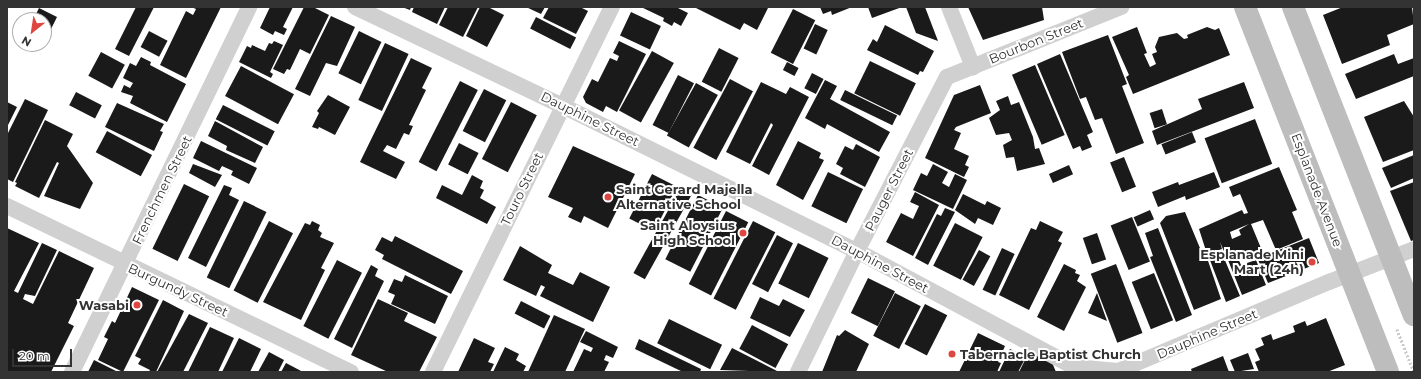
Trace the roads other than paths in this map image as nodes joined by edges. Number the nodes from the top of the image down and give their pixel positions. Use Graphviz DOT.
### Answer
graph roads {
  1 [pos="249,7"];
  2 [pos="355,7"];
  3 [pos="612,7"];
  4 [pos="949,7"];
  5 [pos="1121,7"];
  6 [pos="1245,7"];
  7 [pos="1293,7"];
  8 [pos="973,67"];
  9 [pos="563,106"];
  10 [pos="7,206"];
  11 [pos="1414,249"];
  12 [pos="857,251"];
  13 [pos="1392,258"];
  14 [pos="125,265"];
  15 [pos="1350,274"];
  16 [pos="1414,315"];
  17 [pos="1075,369"];
  18 [pos="72,372"];
  19 [pos="351,372"];
  20 [pos="433,372"];
  21 [pos="798,372"];
  22 [pos="1388,372"];
  1 -- 14 [label="street, Frenchmen Street"];
  2 -- 9 [label="street, Dauphine Street"];
  3 -- 9 [label="street, Touro Street"];
  4 -- 8 [label="street"];
  5 -- 8 [label="street, Bourbon Street"];
  6 -- 15 [label="street, Esplanade Avenue"];
  7 -- 13 [label="street"];
  8 -- 12 [label="street, Pauger Street"];
  9 -- 12 [label="street, Dauphine Street"];
  9 -- 20 [label="street, Touro Street"];
  10 -- 14 [label="street, Burgundy Street"];
  11 -- 13 [label="street, Dauphine Street"];
  12 -- 17 [label="street, Dauphine Street"];
  12 -- 21 [label="street, Pauger Street"];
  13 -- 15 [label="street, Dauphine Street"];
  13 -- 16 [label="street"];
  14 -- 18 [label="street, Frenchmen Street"];
  14 -- 19 [label="street, Burgundy Street"];
  15 -- 17 [label="street, Dauphine Street"];
  15 -- 22 [label="street, Esplanade Avenue"];
}
